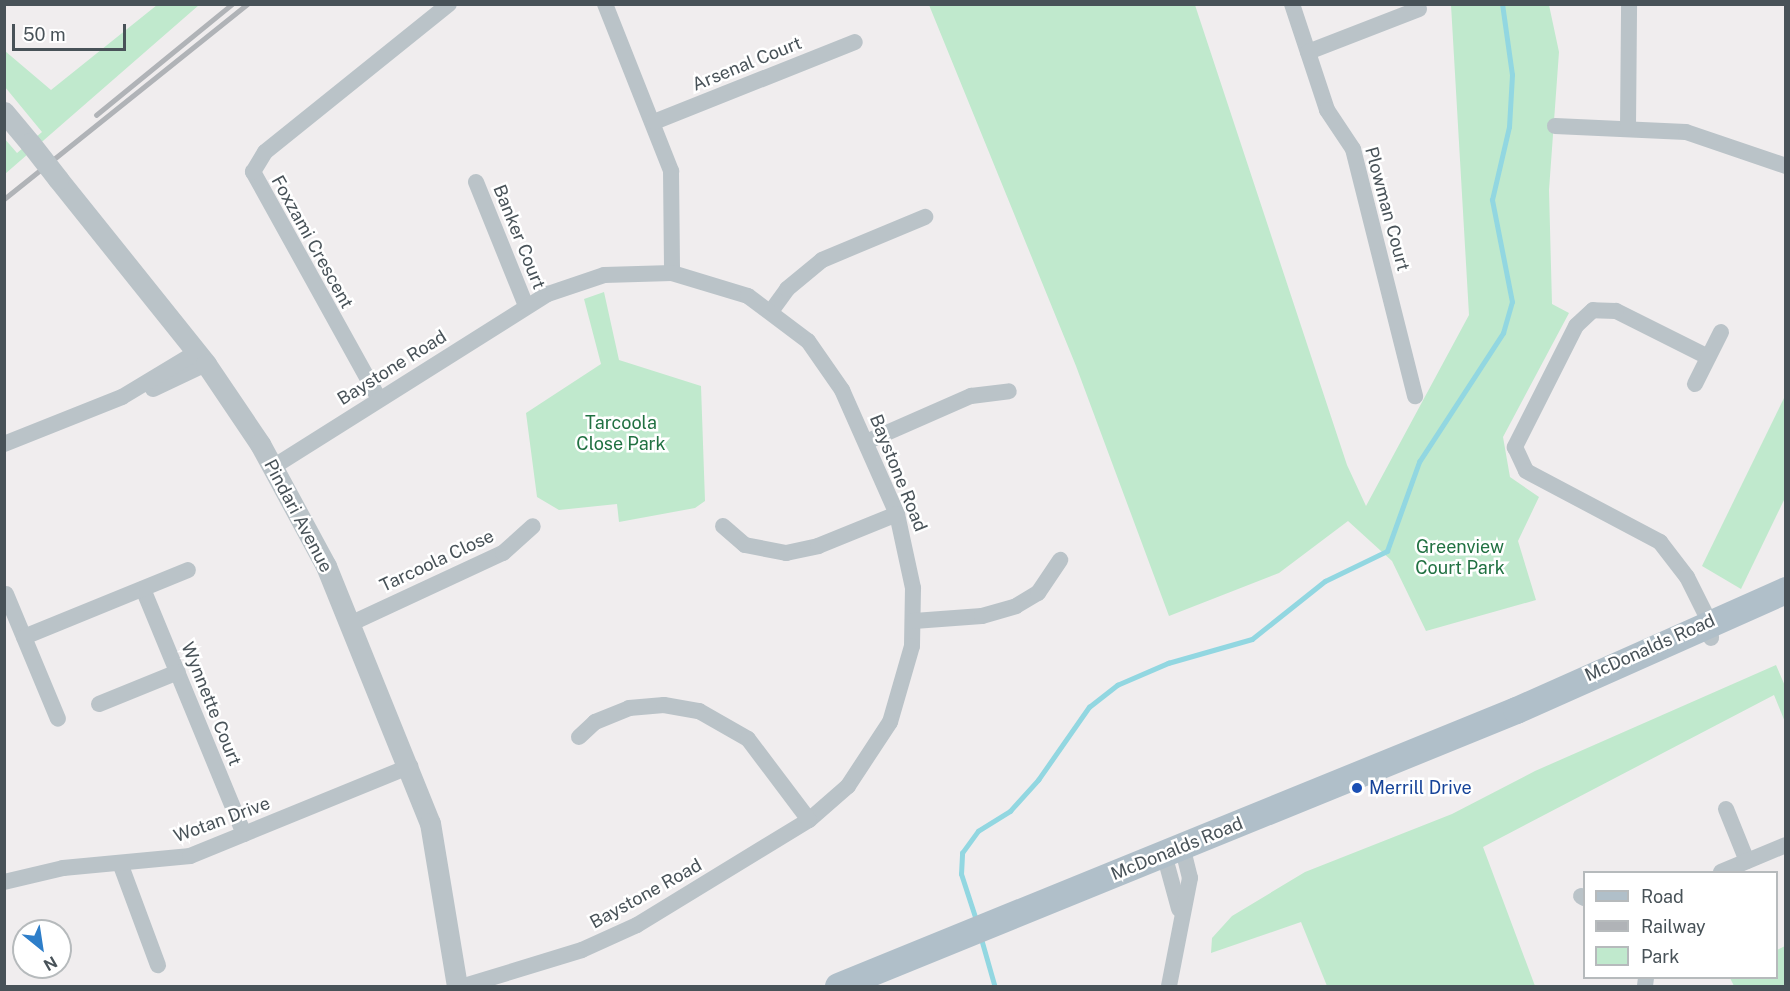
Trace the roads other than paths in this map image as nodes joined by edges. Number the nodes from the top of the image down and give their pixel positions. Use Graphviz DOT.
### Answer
graph roads {
  1 [pos="449,4"];
  2 [pos="605,4"];
  3 [pos="1292,4"];
  4 [pos="1629,4"];
  5 [pos="1419,9"];
  6 [pos="855,42"];
  7 [pos="1308,52"];
  8 [pos="4,112"];
  9 [pos="654,122"];
  10 [pos="1554,126"];
  11 [pos="1628,128"];
  12 [pos="1785,166"];
  13 [pos="476,182"];
  14 [pos="925,217"];
  15 [pos="672,273"];
  16 [pos="526,306"];
  17 [pos="772,310"];
  18 [pos="1721,332"];
  19 [pos="1708,357"];
  20 [pos="202,358"];
  21 [pos="1695,384"];
  22 [pos="1009,390"];
  23 [pos="1415,396"];
  24 [pos="379,399"];
  25 [pos="866,442"];
  26 [pos="4,444"];
  27 [pos="273,467"];
  28 [pos="897,514"];
  29 [pos="533,526"];
  30 [pos="723,526"];
  31 [pos="1060,560"];
  32 [pos="188,570"];
  33 [pos="143,589"];
  34 [pos="1785,590"];
  35 [pos="6,594"];
  36 [pos="1785,606"];
  37 [pos="914,621"];
  38 [pos="352,623"];
  39 [pos="1707,628"];
  40 [pos="24,637"];
  41 [pos="178,672"];
  42 [pos="99,704"];
  43 [pos="58,719"];
  44 [pos="579,737"];
  45 [pos="410,766"];
  46 [pos="1726,809"];
  47 [pos="809,820"];
  48 [pos="244,834"];
  49 [pos="1785,845"];
  50 [pos="1173,851"];
  51 [pos="1747,861"];
  52 [pos="120,863"];
  53 [pos="1725,871"];
  54 [pos="4,882"];
  55 [pos="158,965"];
  56 [pos="457,987"];
  57 [pos="464,987"];
  58 [pos="838,987"];
  59 [pos="1169,987"];
  1 -- 24 [label="street, Foxzami Crescent"];
  2 -- 9 [label="street"];
  3 -- 7 [label="street, Plowman Court"];
  4 -- 11 [label="street"];
  5 -- 7 [label="street"];
  6 -- 9 [label="street, Arsenal Court"];
  7 -- 23 [label="street, Plowman Court"];
  8 -- 20 [label="street, Pindari Avenue, bridge"];
  9 -- 15 [label="street"];
  10 -- 11 [label="street"];
  11 -- 12 [label="street"];
  13 -- 16 [label="street, Banker Court"];
  14 -- 17 [label="street"];
  15 -- 16 [label="street, Baystone Road"];
  15 -- 17 [label="street, Baystone Road"];
  16 -- 24 [label="street, Baystone Road"];
  17 -- 25 [label="street, Baystone Road"];
  18 -- 19 [label="street"];
  19 -- 21 [label="street"];
  19 -- 39 [label="street"];
  20 -- 26 [label="street"];
  20 -- 27 [label="street, Pindari Avenue"];
  22 -- 25 [label="street"];
  24 -- 27 [label="street, Baystone Road"];
  25 -- 28 [label="street, Baystone Road"];
  27 -- 38 [label="street, Pindari Avenue"];
  28 -- 30 [label="street"];
  28 -- 37 [label="street, Baystone Road"];
  29 -- 38 [label="street, Tarcoola Close"];
  31 -- 37 [label="street"];
  32 -- 33 [label="street"];
  33 -- 40 [label="street"];
  33 -- 41 [label="street, Wynnette Court"];
  34 -- 39 [label="main road, McDonalds Road"];
  35 -- 40 [label="street"];
  36 -- 39 [label="main road, McDonalds Road"];
  37 -- 47 [label="street, Baystone Road"];
  38 -- 45 [label="street, Pindari Avenue"];
  39 -- 50 [label="main road, McDonalds Road"];
  40 -- 43 [label="street"];
  41 -- 42 [label="street"];
  41 -- 48 [label="street, Wynnette Court"];
  44 -- 47 [label="street"];
  45 -- 48 [label="street, Wotan Drive"];
  45 -- 56 [label="street, Pindari Avenue"];
  46 -- 51 [label="street"];
  47 -- 57 [label="street, Baystone Road"];
  48 -- 52 [label="street, Wotan Drive"];
  49 -- 51 [label="street"];
  50 -- 58 [label="main road, McDonalds Road"];
  50 -- 59 [label="street"];
  51 -- 53 [label="street"];
  52 -- 54 [label="street, Wotan Drive"];
  52 -- 55 [label="street"];
}
